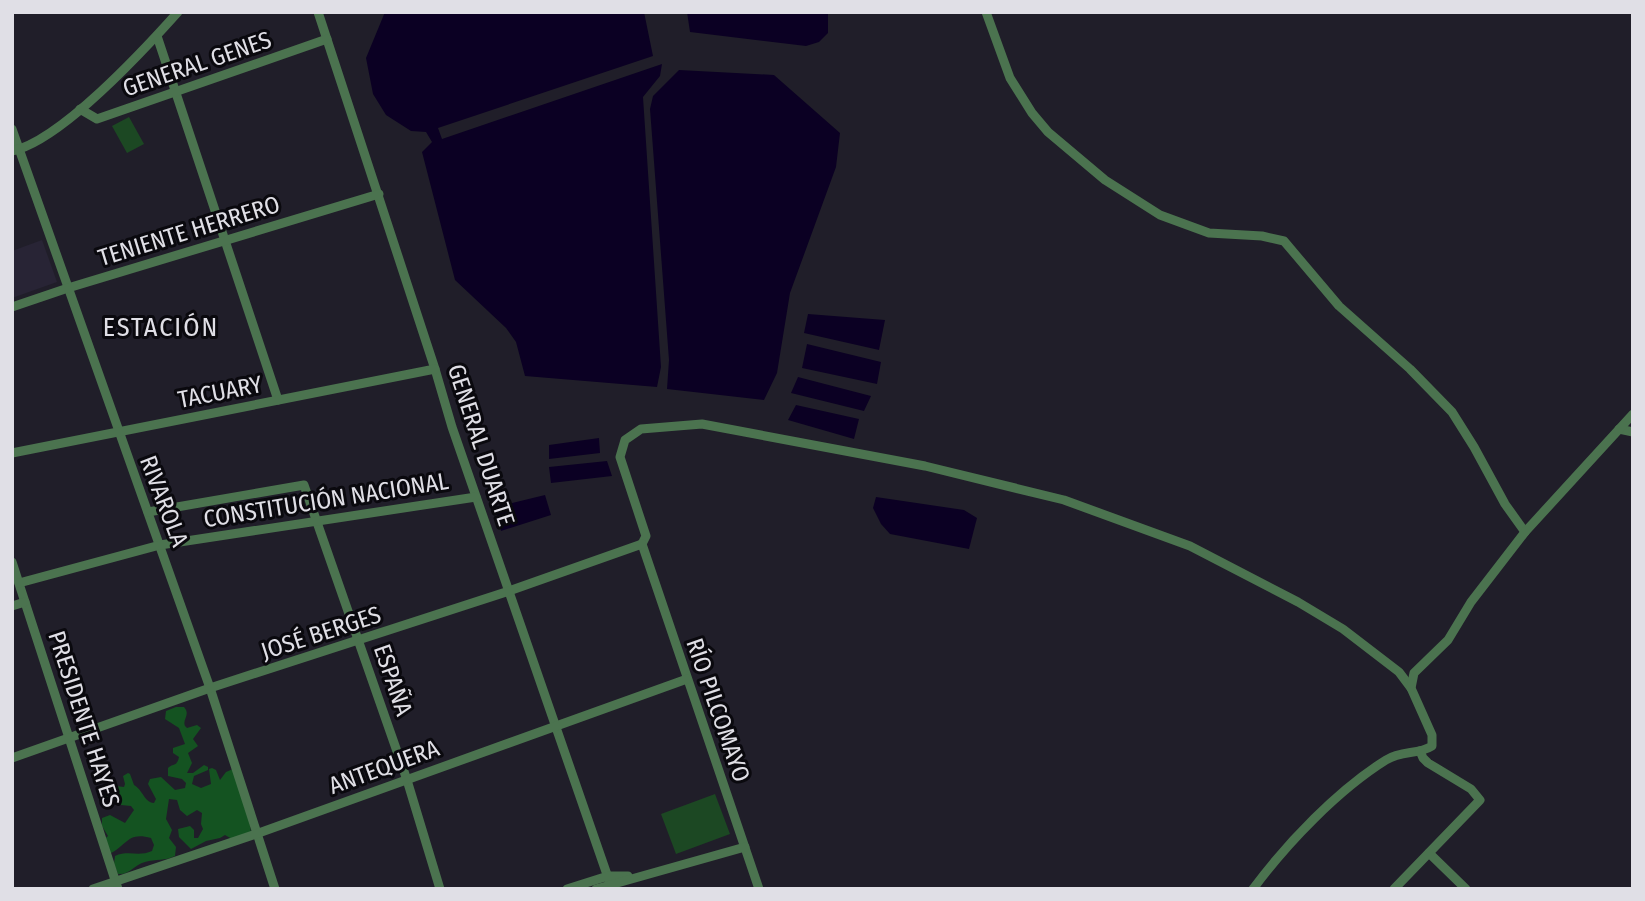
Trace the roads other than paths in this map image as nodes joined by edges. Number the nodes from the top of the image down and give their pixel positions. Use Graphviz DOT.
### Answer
graph roads {
  1 [pos="178,12"];
  2 [pos="318,12"];
  3 [pos="986,12"];
  4 [pos="157,36"];
  5 [pos="327,39"];
  6 [pos="176,92"];
  7 [pos="80,109"];
  8 [pos="12,129"];
  9 [pos="16,150"];
  10 [pos="379,194"];
  11 [pos="225,240"];
  12 [pos="68,288"];
  13 [pos="12,307"];
  14 [pos="436,369"];
  15 [pos="278,400"];
  16 [pos="1633,414"];
  17 [pos="1619,429"];
  18 [pos="118,432"];
  19 [pos="1633,432"];
  20 [pos="12,453"];
  21 [pos="476,497"];
  22 [pos="148,512"];
  23 [pos="318,522"];
  24 [pos="1525,532"];
  25 [pos="642,544"];
  26 [pos="160,545"];
  27 [pos="12,562"];
  28 [pos="19,583"];
  29 [pos="509,591"];
  30 [pos="25,602"];
  31 [pos="12,606"];
  32 [pos="359,641"];
  33 [pos="687,679"];
  34 [pos="210,688"];
  35 [pos="1411,688"];
  36 [pos="556,727"];
  37 [pos="71,739"];
  38 [pos="1420,751"];
  39 [pos="12,758"];
  40 [pos="407,780"];
  41 [pos="256,834"];
  42 [pos="745,847"];
  43 [pos="1429,853"];
  44 [pos="610,883"];
  45 [pos="117,885"];
  46 [pos="93,889"];
  47 [pos="275,889"];
  48 [pos="440,889"];
  49 [pos="567,889"];
  50 [pos="596,889"];
  51 [pos="759,889"];
  52 [pos="1253,889"];
  53 [pos="1394,889"];
  54 [pos="1466,889"];
  1 -- 4 [label="street, GENERAL GENES"];
  2 -- 5 [label="street, GENERAL DUARTE"];
  3 -- 24 [label="street"];
  4 -- 6 [label="street"];
  4 -- 7 [label="street, GENERAL GENES"];
  5 -- 6 [label="street, GENERAL GENES"];
  5 -- 10 [label="street, GENERAL DUARTE"];
  6 -- 7 [label="street, GENERAL GENES"];
  6 -- 11 [label="street"];
  7 -- 9 [label="street, GENERAL GENES"];
  8 -- 9 [label="street, RIVAROLA"];
  9 -- 12 [label="street, RIVAROLA"];
  10 -- 11 [label="street, TENIENTE HERRERO"];
  10 -- 14 [label="street, GENERAL DUARTE"];
  11 -- 12 [label="street, TENIENTE HERRERO"];
  11 -- 15 [label="street"];
  12 -- 13 [label="street, TENIENTE HERRERO"];
  12 -- 18 [label="street, RIVAROLA"];
  14 -- 15 [label="street, TACUARY"];
  14 -- 21 [label="street, GENERAL DUARTE"];
  15 -- 18 [label="street, TACUARY"];
  16 -- 17 [label="street"];
  17 -- 19 [label="street"];
  17 -- 24 [label="street"];
  18 -- 20 [label="street, TACUARY"];
  18 -- 22 [label="street, RIVAROLA"];
  21 -- 23 [label="street, CONSTITUCIÓN NACIONAL"];
  21 -- 29 [label="street, GENERAL DUARTE"];
  22 -- 23 [label="street, ESPAÑA"];
  22 -- 26 [label="street, RIVAROLA"];
  23 -- 26 [label="street, CONSTITUCIÓN NACIONAL"];
  23 -- 32 [label="street, ESPAÑA"];
  24 -- 35 [label="street"];
  25 -- 29 [label="street, JOSÉ BERGES"];
  25 -- 33 [label="street, RÍO PILCOMAYO"];
  25 -- 35 [label="street, RÍO PILCOMAYO"];
  26 -- 28 [label="street, CONSTITUCIÓN NACIONAL"];
  26 -- 34 [label="street, RIVAROLA"];
  27 -- 28 [label="street, PRESIDENTE HAYES"];
  28 -- 30 [label="street, PRESIDENTE HAYES"];
  29 -- 32 [label="street, JOSÉ BERGES"];
  29 -- 36 [label="street, GENERAL DUARTE"];
  30 -- 31 [label="street"];
  30 -- 37 [label="street, PRESIDENTE HAYES"];
  32 -- 34 [label="street, JOSÉ BERGES"];
  32 -- 40 [label="street, ESPAÑA"];
  33 -- 36 [label="street, ANTEQUERA"];
  33 -- 42 [label="street, RÍO PILCOMAYO"];
  34 -- 37 [label="street, JOSÉ BERGES"];
  34 -- 41 [label="street, RIVAROLA"];
  35 -- 38 [label="street, RÍO PILCOMAYO"];
  36 -- 40 [label="street, ANTEQUERA"];
  36 -- 44 [label="street, GENERAL DUARTE"];
  37 -- 39 [label="street, JOSÉ BERGES"];
  37 -- 45 [label="street, PRESIDENTE HAYES"];
  38 -- 43 [label="street"];
  38 -- 52 [label="street"];
  40 -- 41 [label="street, ANTEQUERA"];
  40 -- 48 [label="street, ESPAÑA"];
  41 -- 45 [label="street, ANTEQUERA"];
  41 -- 47 [label="street, RIVAROLA"];
  42 -- 44 [label="street"];
  42 -- 51 [label="street, RÍO PILCOMAYO"];
  43 -- 53 [label="street"];
  43 -- 54 [label="street"];
  44 -- 49 [label="street"];
  44 -- 50 [label="street"];
  45 -- 46 [label="street, ANTEQUERA"];
}
